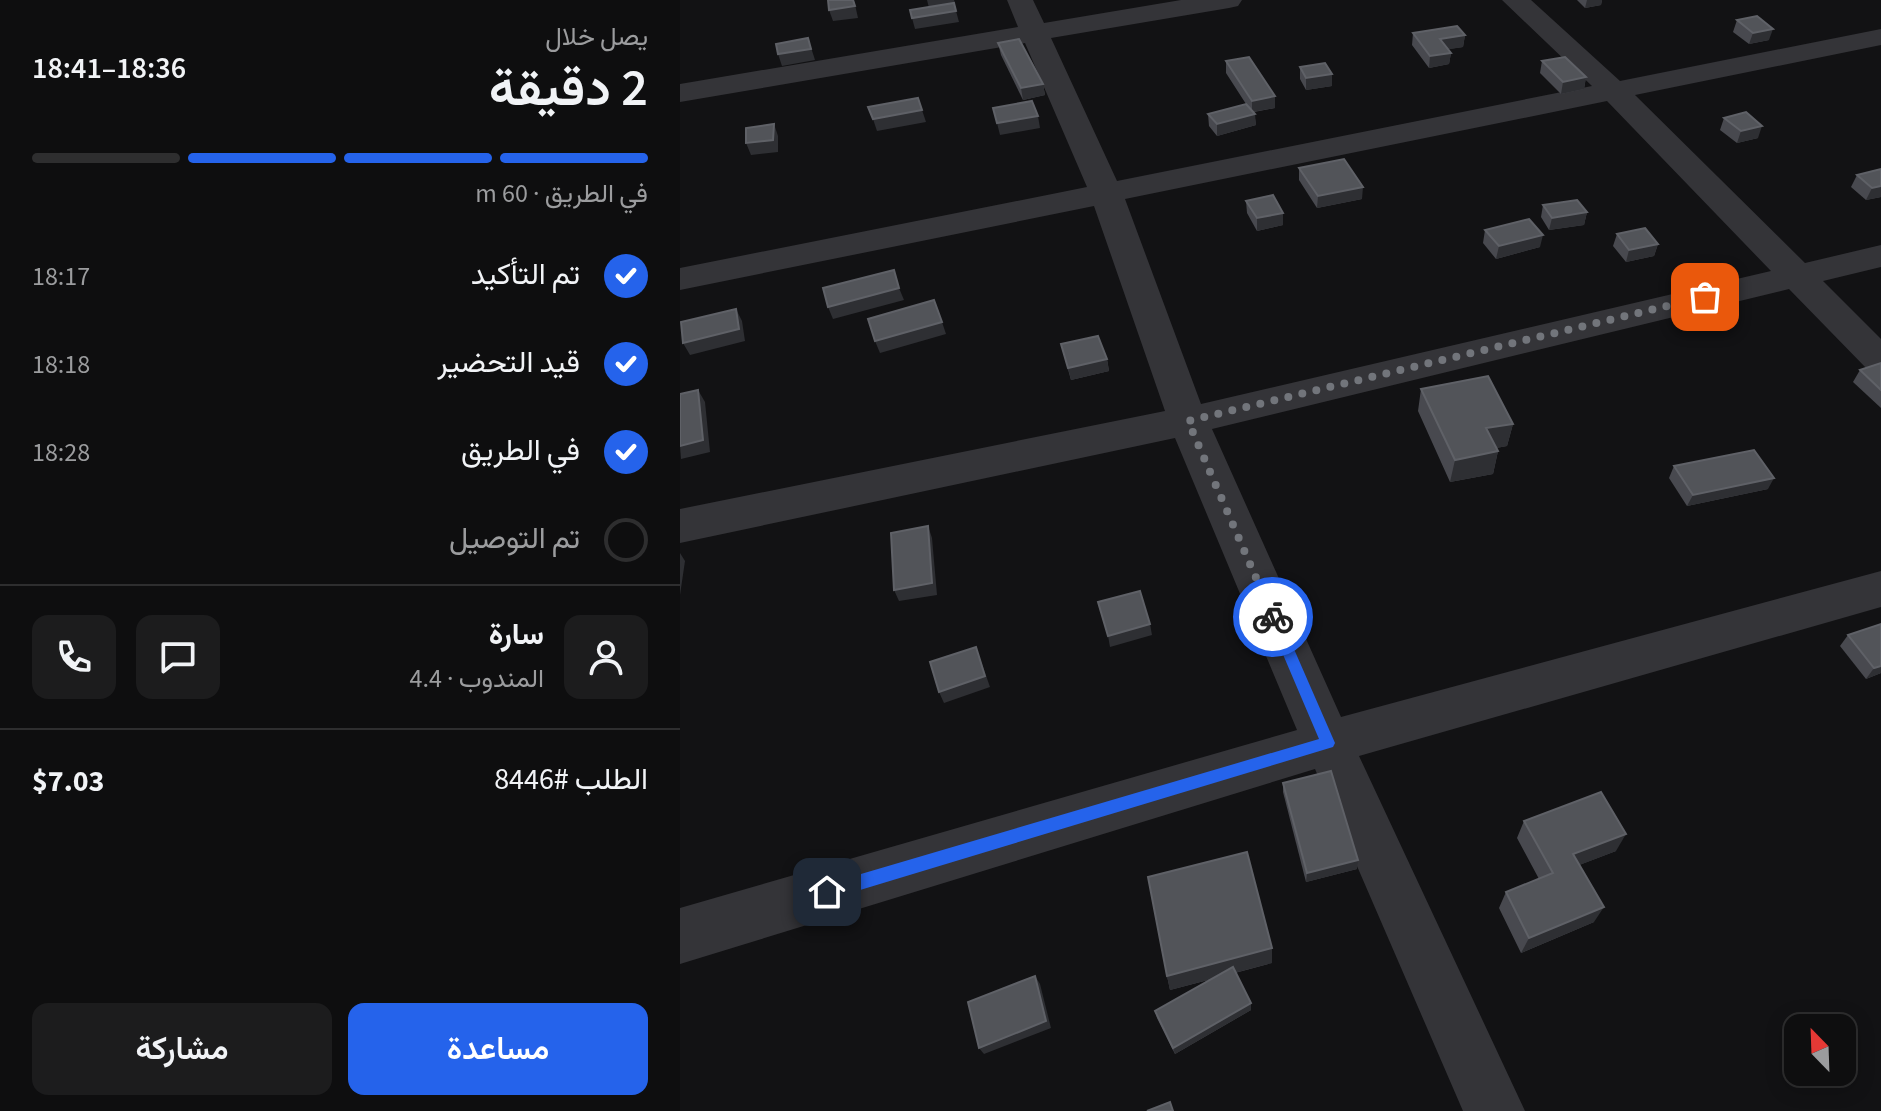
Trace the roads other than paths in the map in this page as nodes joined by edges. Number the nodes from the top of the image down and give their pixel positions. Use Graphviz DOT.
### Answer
graph roads {
  1 [pos="1229,0"];
  2 [pos="1515,0"];
  3 [pos="1026,16"];
  4 [pos="1881,37"];
  5 [pos="1615,92"];
  6 [pos="680,93"];
  7 [pos="1106,192"];
  8 [pos="1881,256"];
  9 [pos="1796,275"];
  10 [pos="680,279"];
  11 [pos="1881,361"];
  12 [pos="1188,421"];
  13 [pos="680,526"];
  14 [pos="1881,589"];
  15 [pos="1328,743"];
  16 [pos="680,936"];
  17 [pos="1494,1111"];
  1 -- 3 [label="street"];
  2 -- 5 [label="street"];
  3 -- 6 [label="street"];
  3 -- 7 [label="street"];
  4 -- 5 [label="street"];
  5 -- 7 [label="street"];
  5 -- 9 [label="street"];
  7 -- 10 [label="street"];
  7 -- 12 [label="street"];
  8 -- 9 [label="street"];
  9 -- 11 [label="street"];
  9 -- 12 [label="street"];
  12 -- 13 [label="street"];
  12 -- 15 [label="street"];
  14 -- 15 [label="street"];
  15 -- 16 [label="street"];
  15 -- 17 [label="street"];
}
